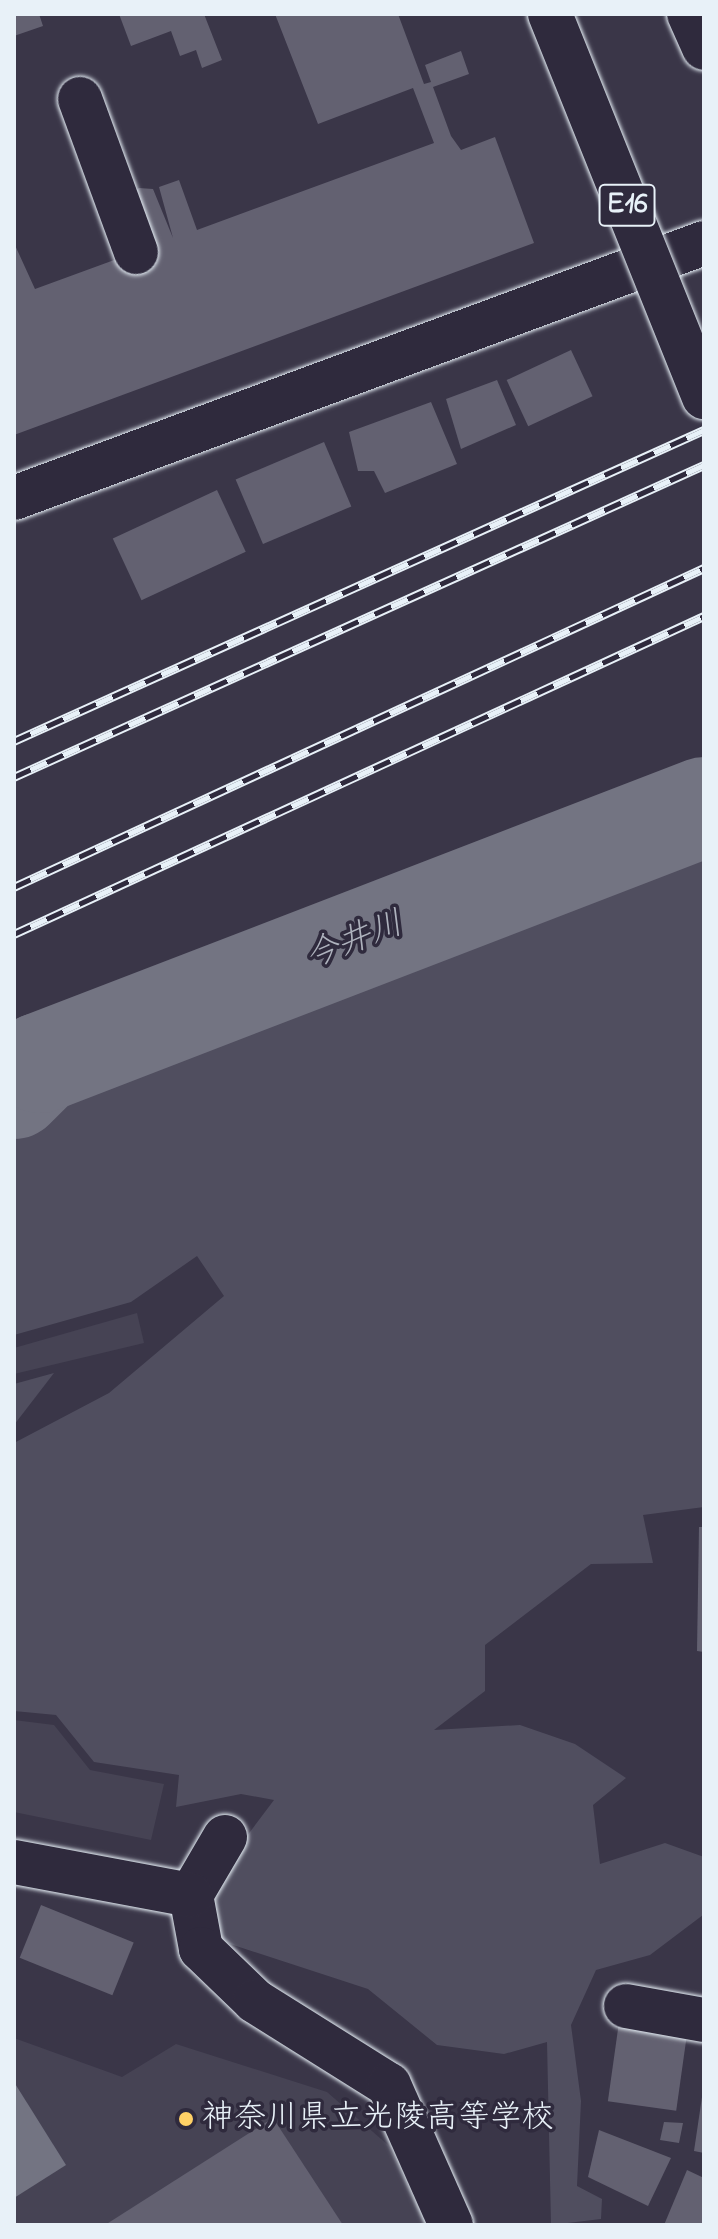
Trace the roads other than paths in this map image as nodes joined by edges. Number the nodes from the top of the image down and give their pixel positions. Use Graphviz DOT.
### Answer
graph roads {
  1 [pos="550,14"];
  2 [pos="689,14"];
  3 [pos="704,48"];
  4 [pos="80,99"];
  5 [pos="704,243"];
  6 [pos="136,252"];
  7 [pos="704,397"];
  8 [pos="14,498"];
  9 [pos="225,1837"];
  10 [pos="14,1862"];
  11 [pos="191,1895"];
  12 [pos="626,2006"];
  13 [pos="704,2020"];
  14 [pos="451,2225"];
  1 -- 7 [label="main road, E16, bridge"];
  2 -- 3 [label="main road"];
  4 -- 6 [label="main road"];
  5 -- 8 [label="main road"];
  9 -- 11 [label="main road"];
  10 -- 11 [label="main road"];
  11 -- 14 [label="main road"];
  12 -- 13 [label="main road"];
}
